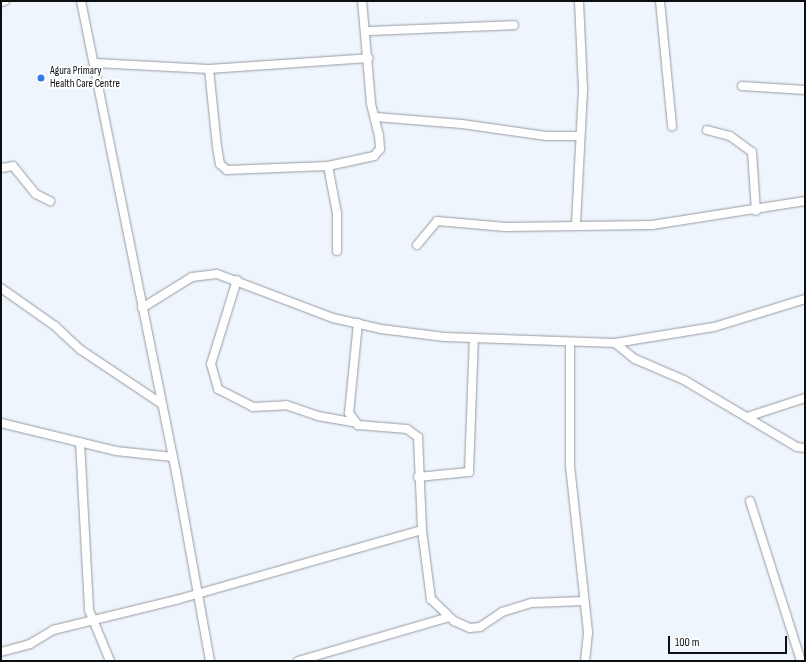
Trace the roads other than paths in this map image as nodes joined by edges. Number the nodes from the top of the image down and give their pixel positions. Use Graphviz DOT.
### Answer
graph roads {
  1 [pos="5,1"];
  2 [pos="81,1"];
  3 [pos="362,1"];
  4 [pos="579,1"];
  5 [pos="660,1"];
  6 [pos="1,2"];
  7 [pos="514,25"];
  8 [pos="367,31"];
  9 [pos="369,58"];
  10 [pos="95,64"];
  11 [pos="209,69"];
  12 [pos="742,86"];
  13 [pos="805,90"];
  14 [pos="376,117"];
  15 [pos="672,126"];
  16 [pos="707,130"];
  17 [pos="580,136"];
  18 [pos="328,166"];
  19 [pos="1,168"];
  20 [pos="50,201"];
  21 [pos="805,201"];
  22 [pos="756,211"];
  23 [pos="576,224"];
  24 [pos="416,245"];
  25 [pos="337,251"];
  26 [pos="237,280"];
  27 [pos="1,288"];
  28 [pos="805,299"];
  29 [pos="142,308"];
  30 [pos="358,323"];
  31 [pos="474,338"];
  32 [pos="570,343"];
  33 [pos="615,343"];
  34 [pos="805,398"];
  35 [pos="162,404"];
  36 [pos="750,416"];
  37 [pos="352,422"];
  38 [pos="1,423"];
  39 [pos="80,442"];
  40 [pos="805,448"];
  41 [pos="173,457"];
  42 [pos="418,477"];
  43 [pos="750,502"];
  44 [pos="422,530"];
  45 [pos="195,592"];
  46 [pos="584,601"];
  47 [pos="448,617"];
  48 [pos="93,619"];
  49 [pos="1,652"];
  50 [pos="110,661"];
  51 [pos="210,661"];
  52 [pos="298,661"];
  53 [pos="585,661"];
  54 [pos="801,661"];
  1 -- 6 [label="street"];
  2 -- 10 [label="street"];
  3 -- 8 [label="street"];
  4 -- 17 [label="street"];
  5 -- 15 [label="street"];
  7 -- 8 [label="street"];
  8 -- 9 [label="street"];
  9 -- 11 [label="street"];
  9 -- 14 [label="street"];
  10 -- 11 [label="street"];
  10 -- 29 [label="street"];
  11 -- 18 [label="street"];
  12 -- 13 [label="street"];
  14 -- 17 [label="street"];
  14 -- 18 [label="street"];
  16 -- 22 [label="street"];
  17 -- 23 [label="street"];
  18 -- 25 [label="street"];
  19 -- 20 [label="street"];
  21 -- 22 [label="street"];
  22 -- 23 [label="street"];
  23 -- 24 [label="street"];
  26 -- 29 [label="street"];
  26 -- 30 [label="street"];
  26 -- 37 [label="street"];
  27 -- 35 [label="street"];
  28 -- 33 [label="street"];
  29 -- 35 [label="street"];
  30 -- 31 [label="street"];
  30 -- 37 [label="street"];
  31 -- 32 [label="street"];
  31 -- 42 [label="street"];
  32 -- 33 [label="street"];
  32 -- 46 [label="street"];
  33 -- 36 [label="street"];
  34 -- 36 [label="street"];
  35 -- 41 [label="street"];
  36 -- 40 [label="street"];
  37 -- 42 [label="street"];
  38 -- 39 [label="street"];
  39 -- 41 [label="street"];
  39 -- 48 [label="street"];
  41 -- 45 [label="street"];
  42 -- 44 [label="street"];
  43 -- 54 [label="street"];
  44 -- 45 [label="street"];
  44 -- 47 [label="street"];
  45 -- 48 [label="street"];
  45 -- 51 [label="street"];
  46 -- 47 [label="street"];
  46 -- 53 [label="street"];
  47 -- 52 [label="street"];
  48 -- 49 [label="street"];
  48 -- 50 [label="street"];
}
